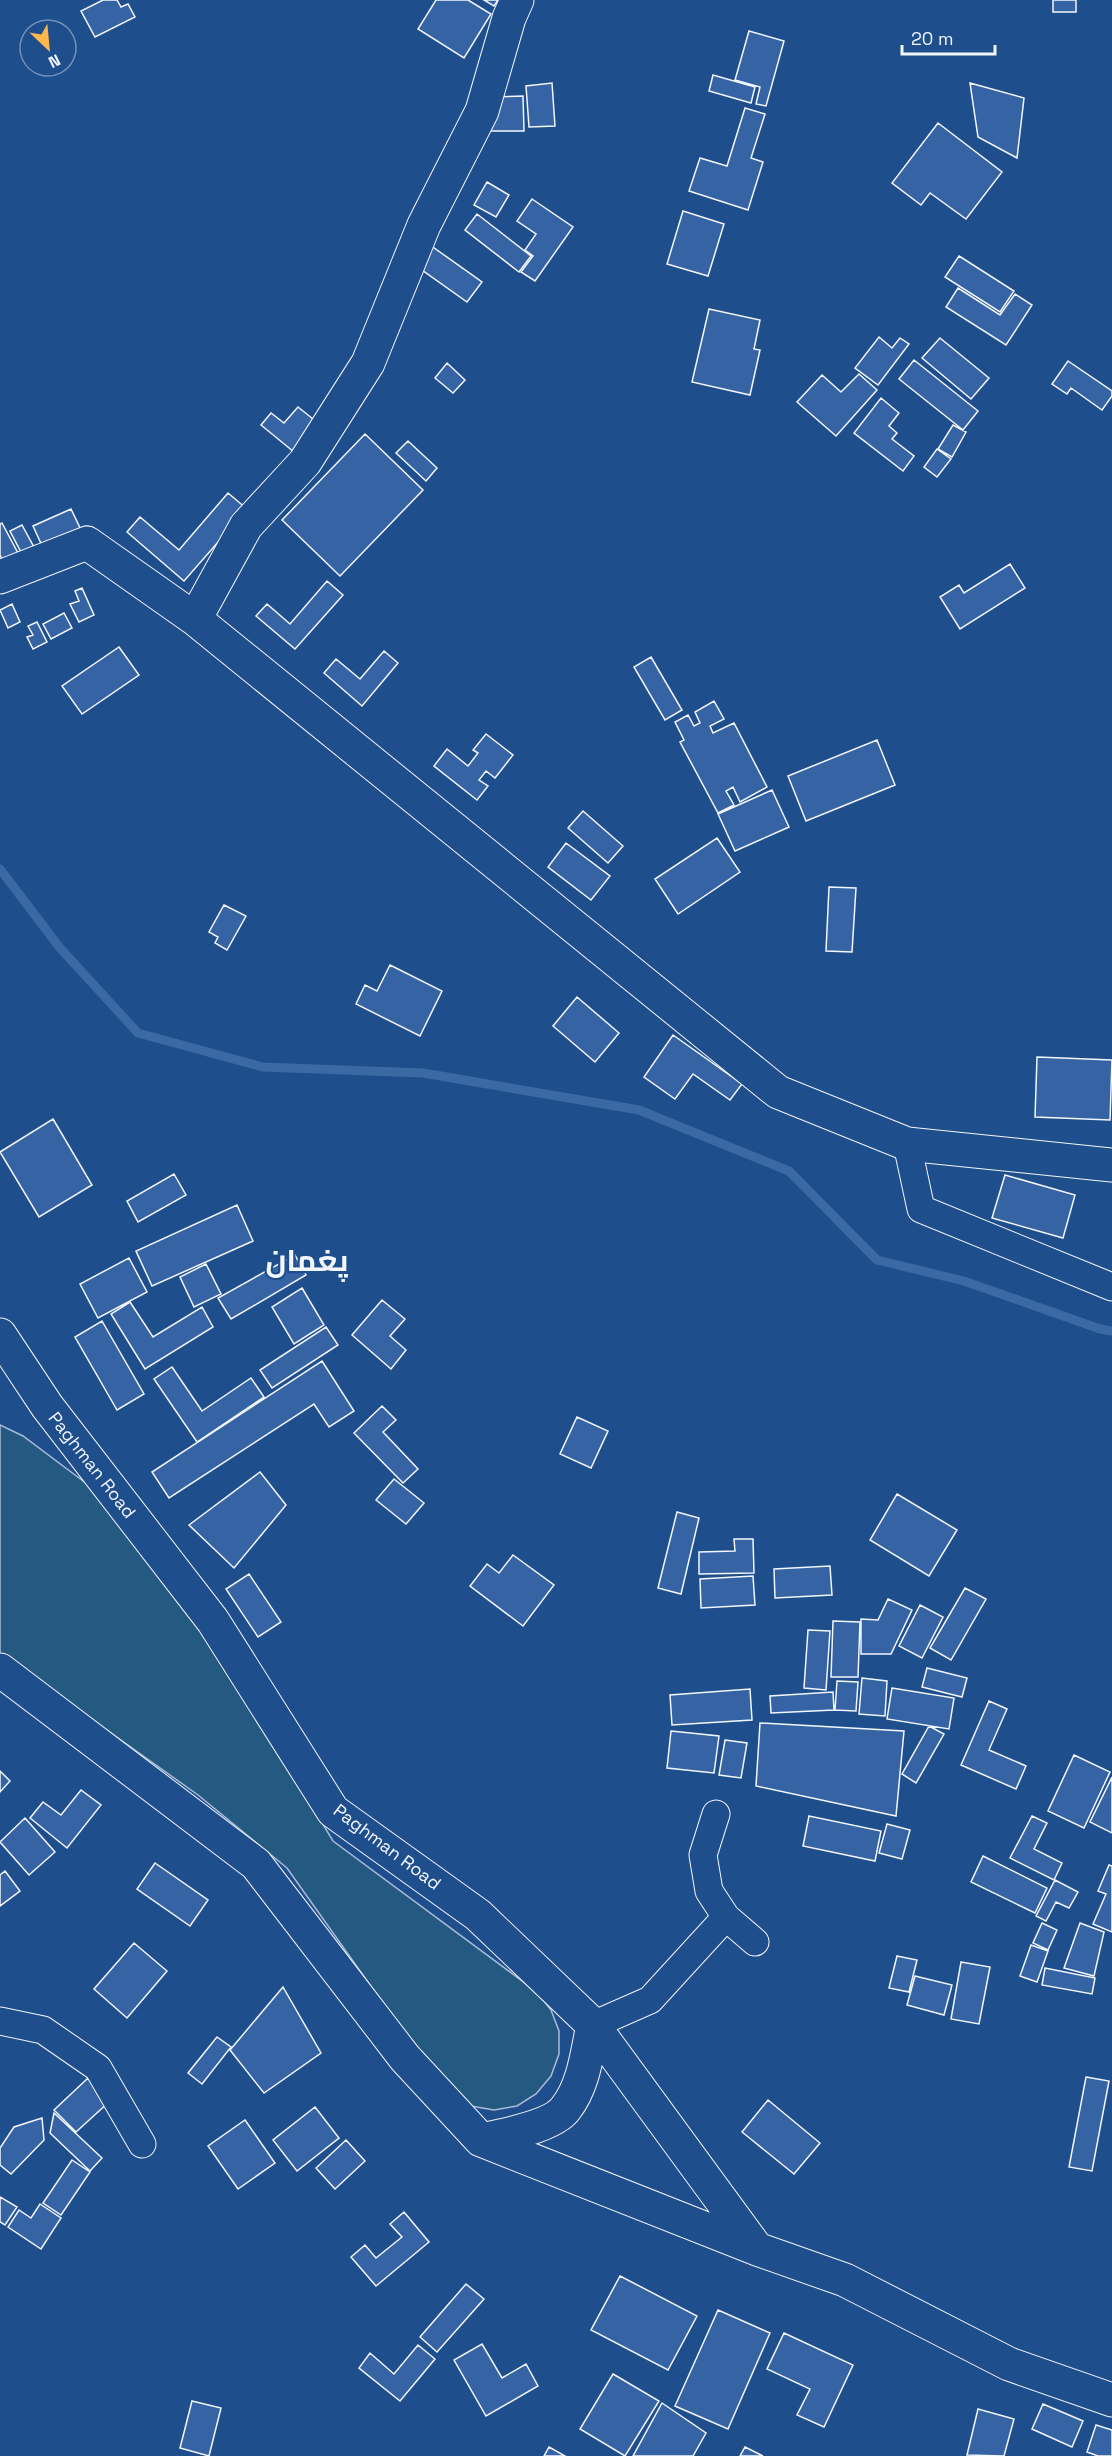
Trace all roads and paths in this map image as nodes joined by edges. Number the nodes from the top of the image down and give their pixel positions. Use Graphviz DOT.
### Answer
graph roads {
  1 [pos="517,0"];
  2 [pos="0,577"];
  3 [pos="195,619"];
  4 [pos="907,1144"];
  5 [pos="1112,1165"];
  6 [pos="1112,1287"];
  7 [pos="4,1350"];
  8 [pos="0,1670"];
  9 [pos="716,1814"];
  10 [pos="726,1917"];
  11 [pos="755,1942"];
  12 [pos="0,2021"];
  13 [pos="593,2025"];
  14 [pos="481,2140"];
  15 [pos="142,2144"];
  16 [pos="757,2249"];
  17 [pos="1112,2400"];
  1 -- 3 [label="main road"];
  2 -- 3 [label="main road"];
  3 -- 4 [label="main road"];
  4 -- 5 [label="main road"];
  4 -- 6 [label="street"];
  7 -- 13 [label="main road, Paghman Road"];
  8 -- 14 [label="main road"];
  9 -- 10 [label="street"];
  10 -- 11 [label="street"];
  10 -- 13 [label="street"];
  12 -- 15 [label="street"];
  13 -- 14 [label="main road"];
  13 -- 16 [label="main road, Paghman Road"];
  14 -- 16 [label="main road"];
  16 -- 17 [label="main road"];
}
